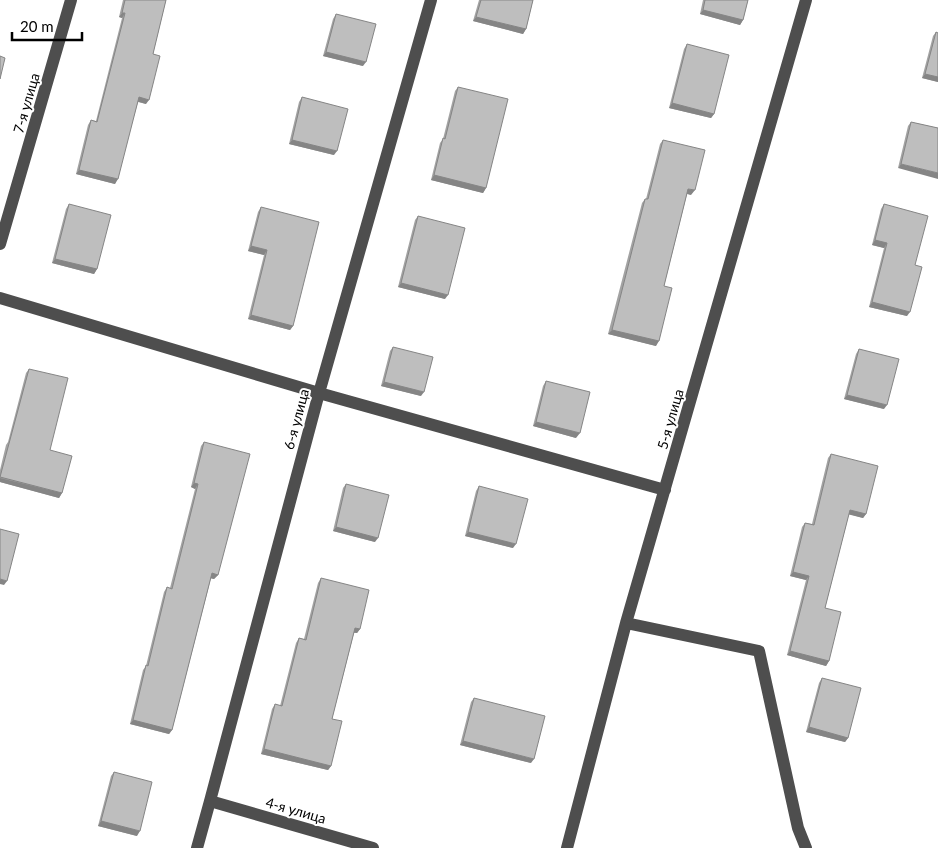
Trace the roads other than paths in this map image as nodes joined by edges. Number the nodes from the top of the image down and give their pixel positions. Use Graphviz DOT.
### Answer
graph roads {
  1 [pos="72,0"];
  2 [pos="431,0"];
  3 [pos="806,0"];
  4 [pos="0,244"];
  5 [pos="0,298"];
  6 [pos="319,393"];
  7 [pos="665,490"];
  8 [pos="626,623"];
  9 [pos="210,801"];
  10 [pos="196,848"];
  11 [pos="373,848"];
  12 [pos="567,848"];
  13 [pos="806,848"];
  1 -- 4 [label="street, 7-я улица"];
  2 -- 6 [label="street, 6-я улица"];
  3 -- 7 [label="street, 5-я улица"];
  5 -- 6 [label="street"];
  6 -- 7 [label="street"];
  6 -- 9 [label="street, 6-я улица"];
  7 -- 8 [label="street, 5-я улица"];
  8 -- 12 [label="street, 5-я улица"];
  8 -- 13 [label="street"];
  9 -- 10 [label="street, 6-я улица"];
  9 -- 11 [label="street, 4-я улица"];
}
